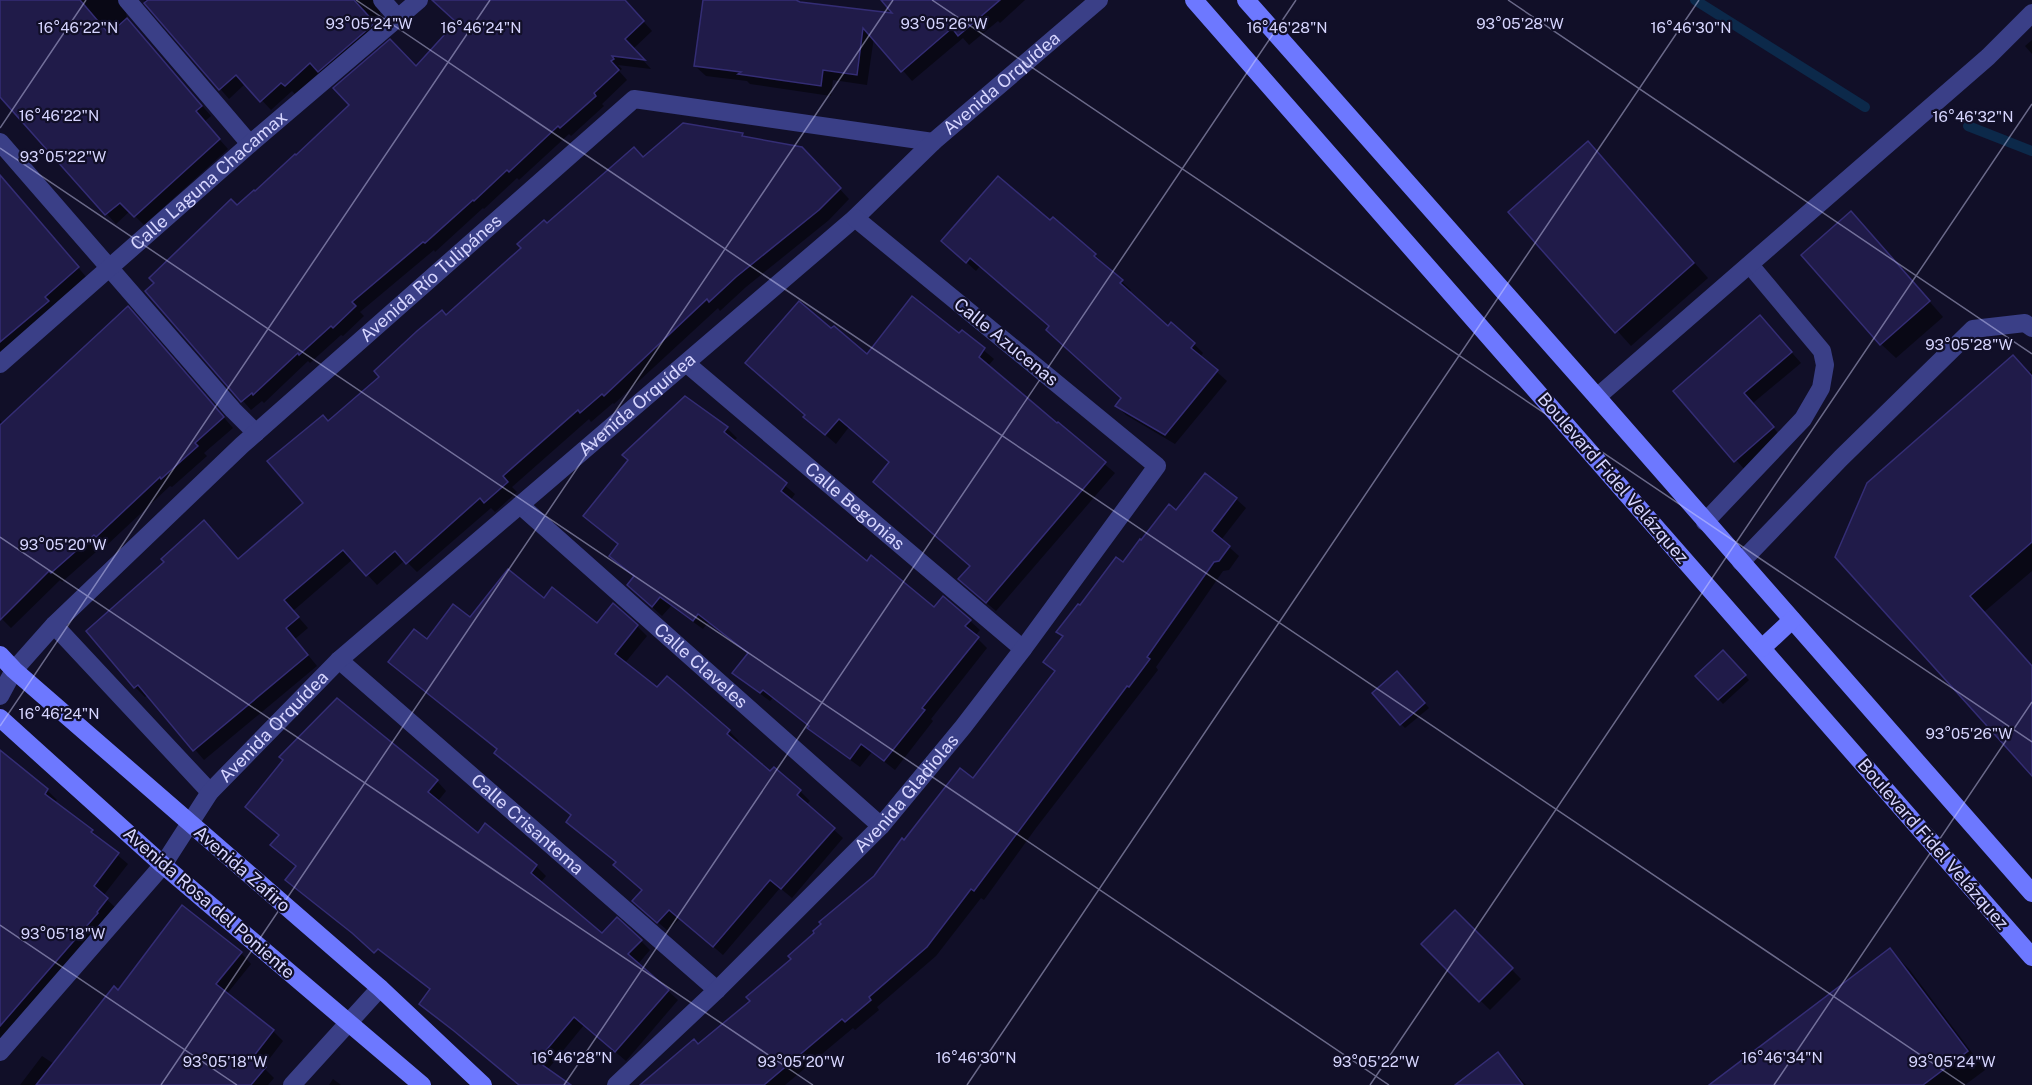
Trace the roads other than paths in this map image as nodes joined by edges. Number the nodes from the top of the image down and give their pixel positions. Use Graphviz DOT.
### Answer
graph roads {
  1 [pos="127,0"];
  2 [pos="382,0"];
  3 [pos="419,0"];
  4 [pos="1099,0"];
  5 [pos="1194,0"];
  6 [pos="1246,0"];
  7 [pos="2032,13"];
  8 [pos="398,18"];
  9 [pos="0,142"];
  10 [pos="933,142"];
  11 [pos="250,144"];
  12 [pos="855,218"];
  13 [pos="1750,265"];
  14 [pos="108,267"];
  15 [pos="2032,328"];
  16 [pos="0,364"];
  17 [pos="687,364"];
  18 [pos="1597,397"];
  19 [pos="256,433"];
  20 [pos="1156,466"];
  21 [pos="520,505"];
  22 [pos="1705,522"];
  23 [pos="1741,562"];
  24 [pos="1792,620"];
  25 [pos="54,625"];
  26 [pos="1762,648"];
  27 [pos="1023,649"];
  28 [pos="0,655"];
  29 [pos="339,660"];
  30 [pos="14,670"];
  31 [pos="0,696"];
  32 [pos="0,718"];
  33 [pos="210,792"];
  34 [pos="191,825"];
  35 [pos="881,826"];
  36 [pos="163,865"];
  37 [pos="2032,893"];
  38 [pos="2032,957"];
  39 [pos="380,988"];
  40 [pos="717,990"];
  41 [pos="350,1023"];
  42 [pos="0,1052"];
  43 [pos="292,1085"];
  44 [pos="422,1085"];
  45 [pos="483,1085"];
  46 [pos="616,1085"];
  1 -- 11 [label="street"];
  2 -- 8 [label="street"];
  3 -- 8 [label="street, Calle Laguna Chacamax"];
  4 -- 10 [label="street, Avenida Orquídea"];
  5 -- 26 [label="main road, Boulevard Fidel Velázquez"];
  6 -- 18 [label="main road"];
  7 -- 13 [label="street"];
  8 -- 11 [label="street, Calle Laguna Chacamax"];
  9 -- 14 [label="street"];
  10 -- 12 [label="street, Avenida Orquídea"];
  10 -- 19 [label="street, Avenida Río Tulipánes"];
  11 -- 14 [label="street, Calle Laguna Chacamax"];
  12 -- 17 [label="street, Avenida Orquídea"];
  12 -- 20 [label="street, Calle Azucenas"];
  13 -- 18 [label="street"];
  13 -- 22 [label="street"];
  14 -- 16 [label="street, Calle Laguna Chacamax"];
  14 -- 19 [label="street"];
  15 -- 23 [label="street"];
  17 -- 21 [label="street, Avenida Orquídea"];
  17 -- 27 [label="street, Calle Begonias"];
  18 -- 22 [label="main road"];
  19 -- 25 [label="street, Avenida Río Tulipánes"];
  20 -- 27 [label="street, Avenida Gladiolas"];
  21 -- 29 [label="street, Avenida Orquídea"];
  21 -- 35 [label="street, Calle Claveles"];
  22 -- 23 [label="main road"];
  23 -- 24 [label="main road"];
  24 -- 26 [label="main road"];
  24 -- 37 [label="main road"];
  25 -- 30 [label="street, Avenida Río Tulipánes"];
  25 -- 33 [label="street"];
  26 -- 38 [label="main road, Boulevard Fidel Velázquez"];
  27 -- 35 [label="street, Avenida Gladiolas"];
  28 -- 30 [label="main road, Avenida Zafiro"];
  29 -- 33 [label="street, Avenida Orquídea"];
  29 -- 40 [label="street, Calle Crisantema"];
  30 -- 31 [label="street, Avenida Río Tulipánes"];
  30 -- 34 [label="main road, Avenida Zafiro"];
  32 -- 36 [label="main road, Avenida Rosa del Poniente"];
  33 -- 34 [label="street, Avenida Orquídea"];
  34 -- 36 [label="street, Avenida Orquídea"];
  34 -- 39 [label="main road, Avenida Zafiro"];
  35 -- 40 [label="street, Avenida Gladiolas"];
  36 -- 41 [label="main road, Avenida Rosa del Poniente"];
  36 -- 42 [label="street, Avenida Orquídea"];
  39 -- 41 [label="street"];
  39 -- 45 [label="main road, Avenida Zafiro"];
  40 -- 46 [label="street, Avenida Gladiolas"];
  41 -- 43 [label="street"];
  41 -- 44 [label="main road, Avenida Rosa del Poniente"];
}
